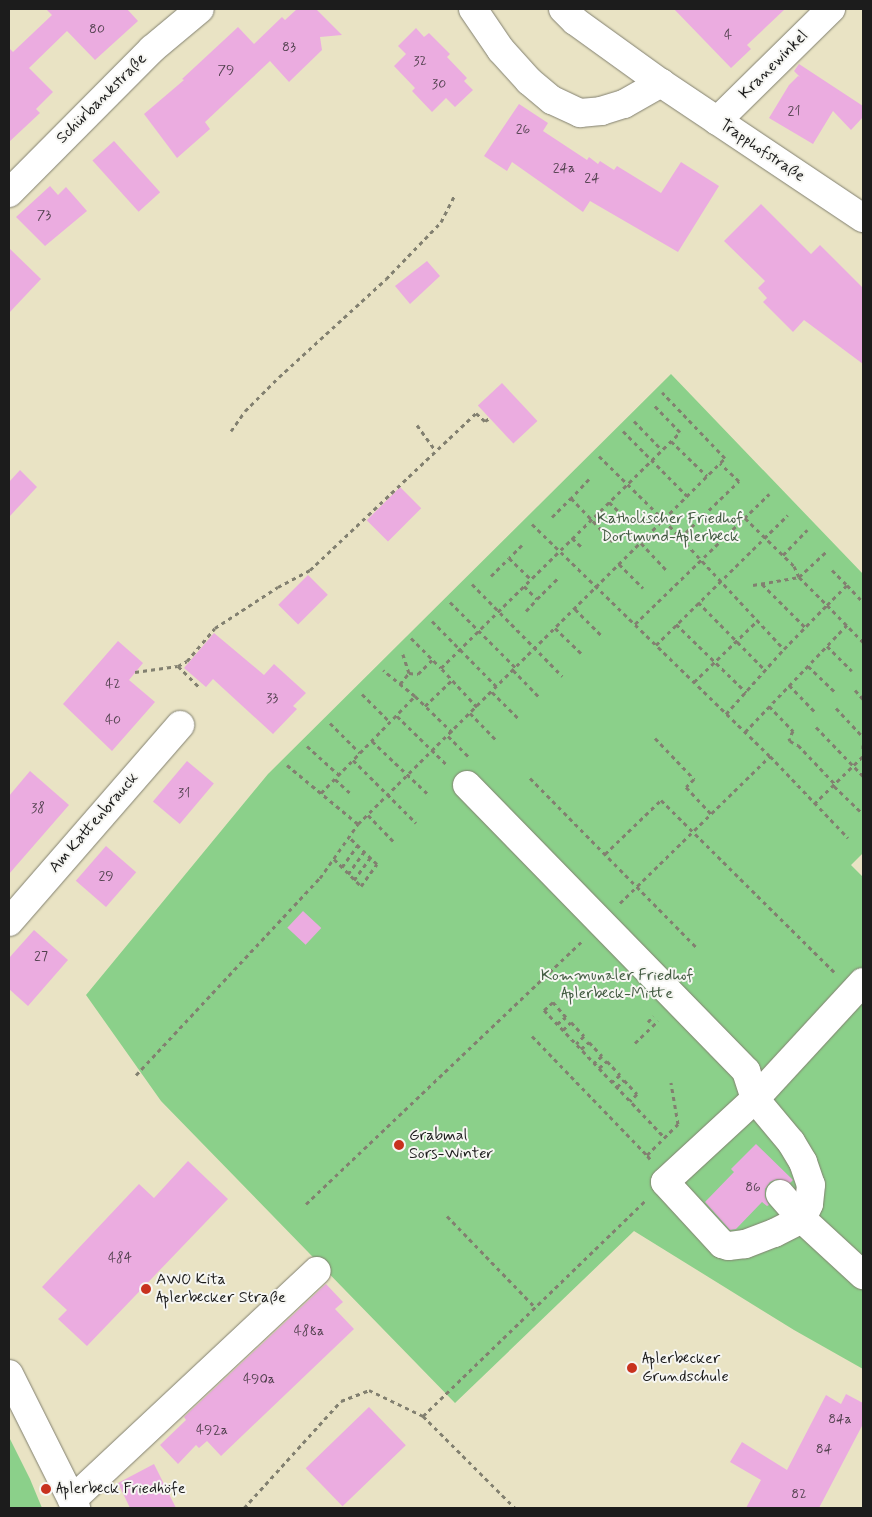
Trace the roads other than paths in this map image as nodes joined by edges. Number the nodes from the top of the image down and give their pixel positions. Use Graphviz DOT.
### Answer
graph roads {
  1 [pos="200,9"];
  2 [pos="473,9"];
  3 [pos="563,9"];
  4 [pos="831,9"];
  5 [pos="661,83"];
  6 [pos="717,121"];
  7 [pos="9,193"];
  8 [pos="863,218"];
  9 [pos="180,725"];
  10 [pos="471,774"];
  11 [pos="9,922"];
  12 [pos="859,987"];
  13 [pos="755,1099"];
  14 [pos="780,1194"];
  15 [pos="802,1219"];
  16 [pos="317,1271"];
  17 [pos="863,1275"];
  18 [pos="9,1374"];
  19 [pos="74,1504"];
  1 -- 7 [label="street, Schürbankstraße"];
  2 -- 5 [label="street"];
  3 -- 5 [label="street, Trapphofstraße"];
  4 -- 6 [label="street, Kranewinkel"];
  5 -- 6 [label="street, Trapphofstraße"];
  6 -- 8 [label="street, Trapphofstraße"];
  9 -- 11 [label="street, Am Kattenbrauck"];
  10 -- 13 [label="street"];
  12 -- 13 [label="street"];
  13 -- 15 [label="street"];
  13 -- 15 [label="street"];
  14 -- 15 [label="street"];
  15 -- 17 [label="street"];
  16 -- 19 [label="street"];
  18 -- 19 [label="street"];
}
